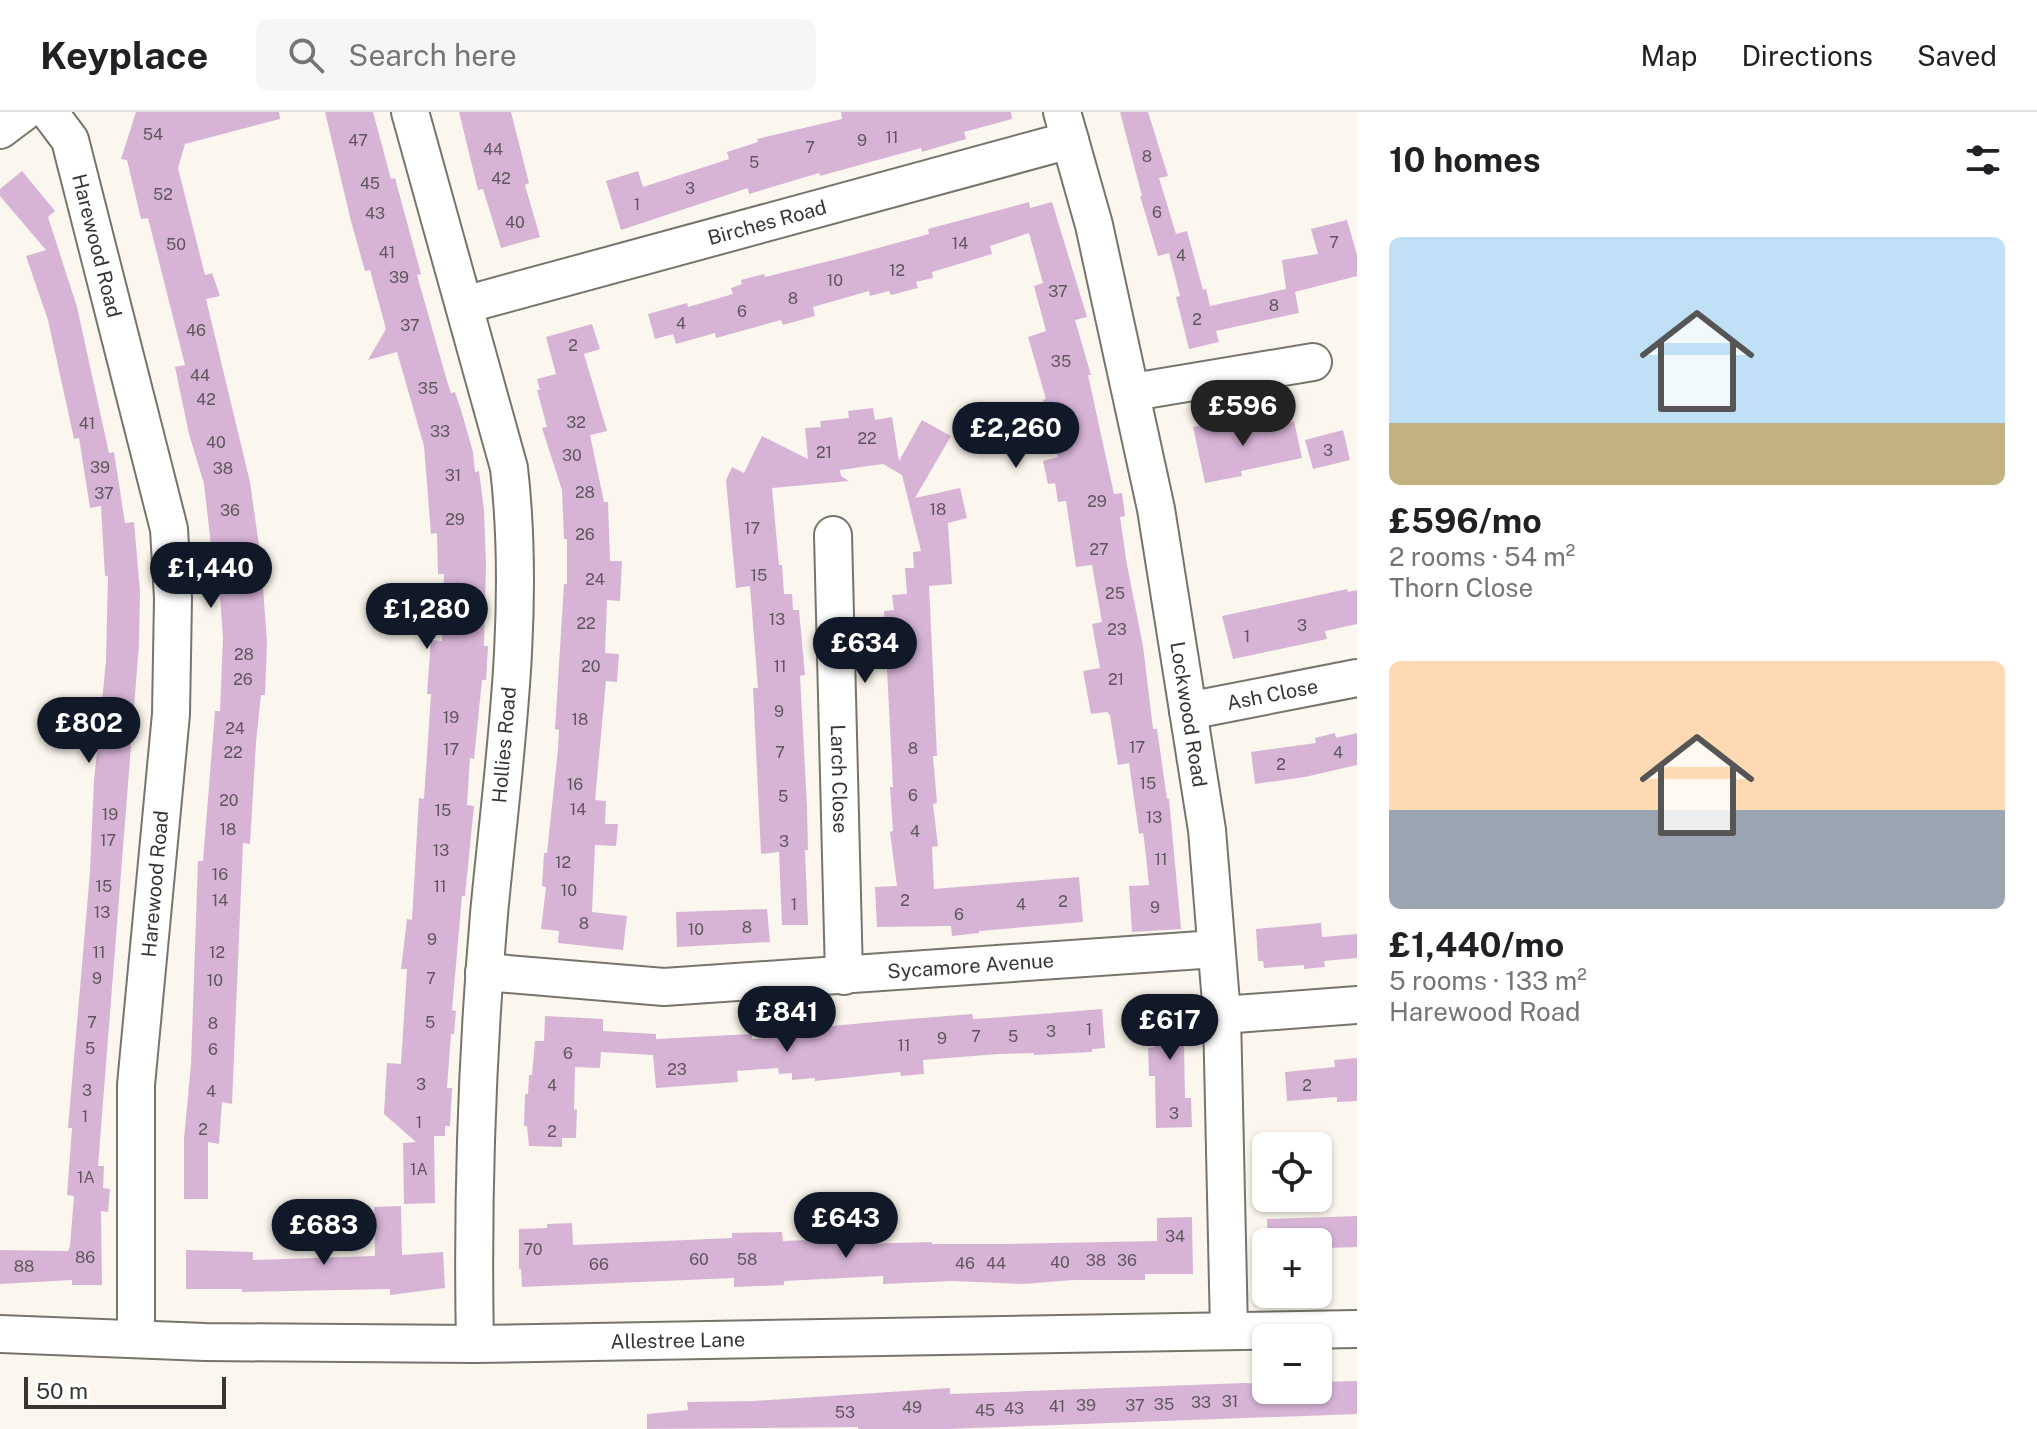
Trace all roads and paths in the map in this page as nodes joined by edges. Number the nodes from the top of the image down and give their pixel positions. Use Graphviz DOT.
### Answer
graph roads {
  1 [pos="24,112"];
  2 [pos="49,112"];
  3 [pos="410,112"];
  4 [pos="1066,126"];
  5 [pos="0,130"];
  6 [pos="464,305"];
  7 [pos="1313,362"];
  8 [pos="1133,392"];
  9 [pos="833,535"];
  10 [pos="1357,678"];
  11 [pos="1188,711"];
  12 [pos="1216,949"];
  13 [pos="484,972"];
  14 [pos="844,976"];
  15 [pos="1357,1005"];
  16 [pos="1222,1015"];
  17 [pos="1357,1329"];
  18 [pos="1229,1330"];
  19 [pos="0,1334"];
  20 [pos="136,1339"];
  21 [pos="475,1344"];
  1 -- 5 [label="street"];
  2 -- 20 [label="street, Harewood Road"];
  3 -- 6 [label="street, Hollies Road"];
  4 -- 6 [label="street, Birches Road"];
  4 -- 8 [label="street, Lockwood Road"];
  6 -- 13 [label="street, Hollies Road"];
  7 -- 8 [label="street"];
  8 -- 11 [label="street, Lockwood Road"];
  9 -- 14 [label="street, Larch Close"];
  10 -- 11 [label="street, Ash Close"];
  11 -- 12 [label="street, Lockwood Road"];
  12 -- 14 [label="street, Sycamore Avenue"];
  12 -- 16 [label="street, Lockwood Road"];
  13 -- 14 [label="street, Sycamore Avenue"];
  13 -- 21 [label="street, Hollies Road"];
  15 -- 16 [label="street"];
  16 -- 18 [label="street, Lockwood Road"];
  17 -- 18 [label="street, Allestree Lane"];
  18 -- 21 [label="street, Allestree Lane"];
  19 -- 20 [label="street, Allestree Lane"];
  20 -- 21 [label="street, Allestree Lane"];
}
